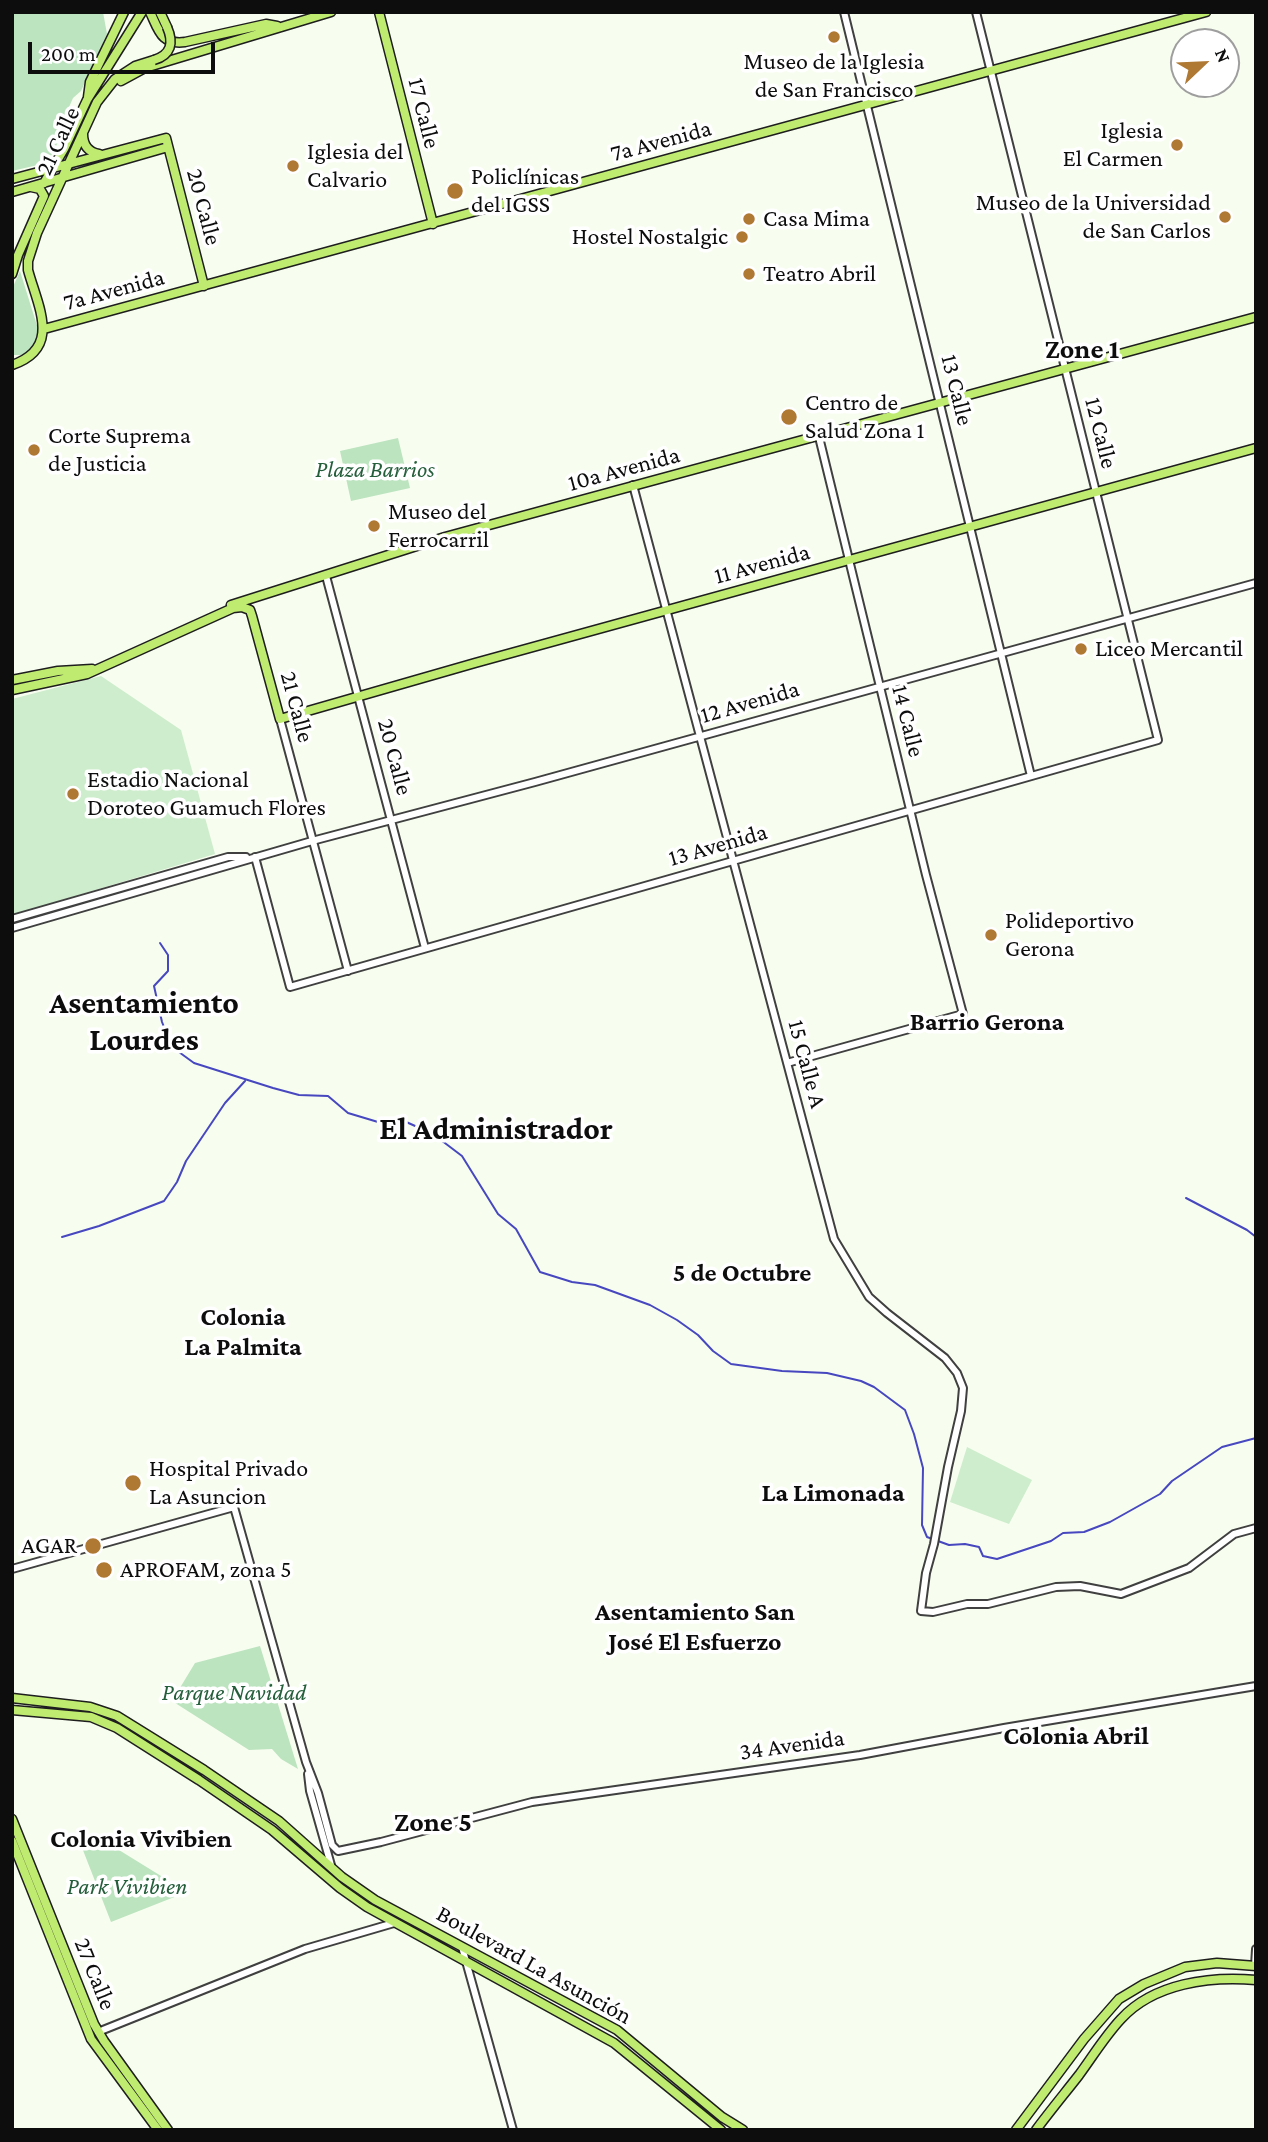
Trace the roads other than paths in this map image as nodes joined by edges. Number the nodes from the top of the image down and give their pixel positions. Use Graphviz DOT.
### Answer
graph roads {
  1 [pos="124,12"];
  2 [pos="150,12"];
  3 [pos="160,12"];
  4 [pos="331,12"];
  5 [pos="379,12"];
  6 [pos="844,12"];
  7 [pos="976,12"];
  8 [pos="1206,12"];
  9 [pos="140,15"];
  10 [pos="280,26"];
  11 [pos="990,71"];
  12 [pos="106,91"];
  13 [pos="87,100"];
  14 [pos="867,105"];
  15 [pos="83,134"];
  16 [pos="168,147"];
  17 [pos="102,155"];
  18 [pos="69,163"];
  19 [pos="52,168"];
  20 [pos="62,177"];
  21 [pos="12,179"];
  22 [pos="44,183"];
  23 [pos="31,187"];
  24 [pos="12,192"];
  25 [pos="433,224"];
  26 [pos="37,233"];
  27 [pos="13,274"];
  28 [pos="204,286"];
  29 [pos="1256,317"];
  30 [pos="44,329"];
  31 [pos="12,359"];
  32 [pos="23,360"];
  33 [pos="12,365"];
  34 [pos="1065,369"];
  35 [pos="940,404"];
  36 [pos="819,437"];
  37 [pos="1256,448"];
  38 [pos="633,485"];
  39 [pos="1096,492"];
  40 [pos="970,527"];
  41 [pos="848,561"];
  42 [pos="326,576"];
  43 [pos="1256,583"];
  44 [pos="274,593"];
  45 [pos="666,611"];
  46 [pos="252,616"];
  47 [pos="1127,617"];
  48 [pos="1002,652"];
  49 [pos="12,680"];
  50 [pos="880,686"];
  51 [pos="12,690"];
  52 [pos="360,696"];
  53 [pos="280,719"];
  54 [pos="700,736"];
  55 [pos="1158,740"];
  56 [pos="1031,776"];
  57 [pos="911,810"];
  58 [pos="392,820"];
  59 [pos="312,841"];
  60 [pos="255,857"];
  61 [pos="734,861"];
  62 [pos="12,919"];
  63 [pos="12,929"];
  64 [pos="425,948"];
  65 [pos="348,971"];
  66 [pos="787,1063"];
  67 [pos="1256,1528"];
  68 [pos="12,1569"];
  69 [pos="1256,1686"];
  70 [pos="12,1698"];
  71 [pos="12,1710"];
  72 [pos="306,1762"];
  73 [pos="12,1819"];
  74 [pos="12,1841"];
  75 [pos="333,1869"];
  76 [pos="394,1923"];
  77 [pos="462,1947"];
  78 [pos="1256,1949"];
  79 [pos="466,1963"];
  80 [pos="1255,1968"];
  81 [pos="65,1978"];
  82 [pos="1256,1980"];
  83 [pos="1106,2013"];
  84 [pos="1118,2022"];
  85 [pos="94,2032"];
  86 [pos="1065,2064"];
  87 [pos="1079,2075"];
  88 [pos="158,2130"];
  89 [pos="168,2130"];
  90 [pos="513,2130"];
  91 [pos="721,2130"];
  92 [pos="743,2130"];
  93 [pos="1016,2130"];
  94 [pos="1036,2130"];
  1 -- 13 [label="main road"];
  2 -- 9 [label="main road"];
  2 -- 10 [label="main road"];
  3 -- 12 [label="main road, bridge"];
  4 -- 10 [label="main road"];
  5 -- 25 [label="main road, 17 Calle"];
  6 -- 14 [label="street, 13 Calle"];
  7 -- 11 [label="street, 12 Calle"];
  8 -- 11 [label="main road, 7a Avenida"];
  9 -- 13 [label="main road, 21 Calle"];
  10 -- 12 [label="main road"];
  11 -- 14 [label="main road, 7a Avenida"];
  11 -- 34 [label="street, 12 Calle"];
  12 -- 15 [label="main road, 21 Calle"];
  13 -- 19 [label="main road, 21 Calle"];
  14 -- 25 [label="main road, 7a Avenida"];
  14 -- 35 [label="street, 13 Calle"];
  15 -- 17 [label="main road"];
  15 -- 18 [label="main road, 21 Calle"];
  16 -- 17 [label="main road, 20 Calle"];
  16 -- 20 [label="main road"];
  16 -- 28 [label="main road, 20 Calle"];
  17 -- 18 [label="main road"];
  18 -- 19 [label="main road"];
  18 -- 20 [label="main road, 21 Calle"];
  19 -- 21 [label="main road"];
  19 -- 22 [label="main road, 21 Calle"];
  20 -- 22 [label="main road"];
  20 -- 26 [label="main road, 21 Calle"];
  22 -- 23 [label="main road"];
  23 -- 24 [label="main road"];
  23 -- 27 [label="main road, 21 Calle"];
  25 -- 28 [label="main road, 7a Avenida"];
  26 -- 27 [label="main road"];
  26 -- 30 [label="main road, 21 Calle"];
  28 -- 30 [label="main road, 7a Avenida"];
  29 -- 34 [label="main road, 10a Avenida"];
  30 -- 32 [label="main road, 7a Avenida"];
  31 -- 32 [label="main road"];
  32 -- 33 [label="main road, 7a Avenida"];
  34 -- 35 [label="main road, 10a Avenida"];
  34 -- 39 [label="street, 12 Calle"];
  35 -- 36 [label="main road, 10a Avenida"];
  35 -- 40 [label="street, 13 Calle"];
  36 -- 38 [label="main road, 10a Avenida"];
  36 -- 41 [label="street, 14 Calle"];
  37 -- 39 [label="main road, 11 Avenida"];
  38 -- 42 [label="main road, 10a Avenida"];
  38 -- 45 [label="street, 15 Calle A"];
  39 -- 40 [label="main road, 11 Avenida"];
  39 -- 47 [label="street, 12 Calle"];
  40 -- 41 [label="main road, 11 Avenida"];
  40 -- 48 [label="street, 13 Calle"];
  41 -- 45 [label="main road, 11 Avenida"];
  41 -- 50 [label="street, 14 Calle"];
  42 -- 44 [label="main road, 10a Avenida"];
  42 -- 52 [label="street, 20 Calle"];
  43 -- 47 [label="street, 12 Avenida"];
  44 -- 46 [label="main road"];
  44 -- 49 [label="main road, 10a Avenida"];
  45 -- 52 [label="main road, 11 Avenida"];
  45 -- 54 [label="street, 15 Calle A"];
  46 -- 51 [label="main road"];
  46 -- 53 [label="main road, 21 Calle"];
  47 -- 48 [label="street, 12 Avenida"];
  47 -- 55 [label="street, 12 Calle"];
  48 -- 50 [label="street, 12 Avenida"];
  48 -- 56 [label="street, 13 Calle"];
  50 -- 54 [label="street, 12 Avenida"];
  50 -- 57 [label="street, 14 Calle"];
  52 -- 53 [label="main road, 11 Avenida"];
  52 -- 58 [label="street, 20 Calle"];
  53 -- 59 [label="street, 21 Calle"];
  54 -- 58 [label="street, 12 Avenida"];
  54 -- 61 [label="street, 15 Calle A"];
  55 -- 56 [label="street, 13 Avenida"];
  56 -- 57 [label="street, 13 Avenida"];
  57 -- 61 [label="street, 13 Avenida"];
  57 -- 66 [label="street, 14 Calle"];
  58 -- 59 [label="street, 12 Avenida"];
  58 -- 64 [label="street, 20 Calle"];
  59 -- 60 [label="street, 12 Avenida"];
  59 -- 65 [label="street, 21 Calle"];
  60 -- 62 [label="street, 12 Avenida"];
  60 -- 63 [label="street, 12 Avenida"];
  60 -- 65 [label="street, 13 Avenida"];
  61 -- 64 [label="street, 13 Avenida"];
  61 -- 66 [label="street, 15 Calle A"];
  64 -- 65 [label="street, 13 Avenida"];
  66 -- 67 [label="street, 15 Calle A"];
  68 -- 72 [label="street"];
  69 -- 72 [label="street, 34 Avenida"];
  70 -- 75 [label="main road, Boulevard La Asunción"];
  71 -- 76 [label="main road, Boulevard La Asunción"];
  72 -- 75 [label="street"];
  73 -- 85 [label="main road, 27 Calle"];
  74 -- 81 [label="main road, 27 Calle"];
  75 -- 77 [label="main road, Boulevard La Asunción"];
  76 -- 79 [label="main road, Boulevard La Asunción"];
  76 -- 85 [label="street"];
  77 -- 79 [label="street"];
  77 -- 92 [label="main road, Boulevard La Asunción"];
  78 -- 80 [label="street"];
  79 -- 90 [label="street"];
  79 -- 91 [label="main road, Boulevard La Asunción"];
  80 -- 83 [label="main road"];
  81 -- 85 [label="main road, 27 Calle"];
  81 -- 85 [label="main road"];
  82 -- 84 [label="main road"];
  83 -- 84 [label="main road"];
  83 -- 86 [label="main road"];
  84 -- 87 [label="main road"];
  85 -- 88 [label="main road, 27 Calle"];
  85 -- 89 [label="main road, 27 Calle"];
  86 -- 87 [label="main road"];
  86 -- 93 [label="main road"];
  87 -- 94 [label="main road"];
}
